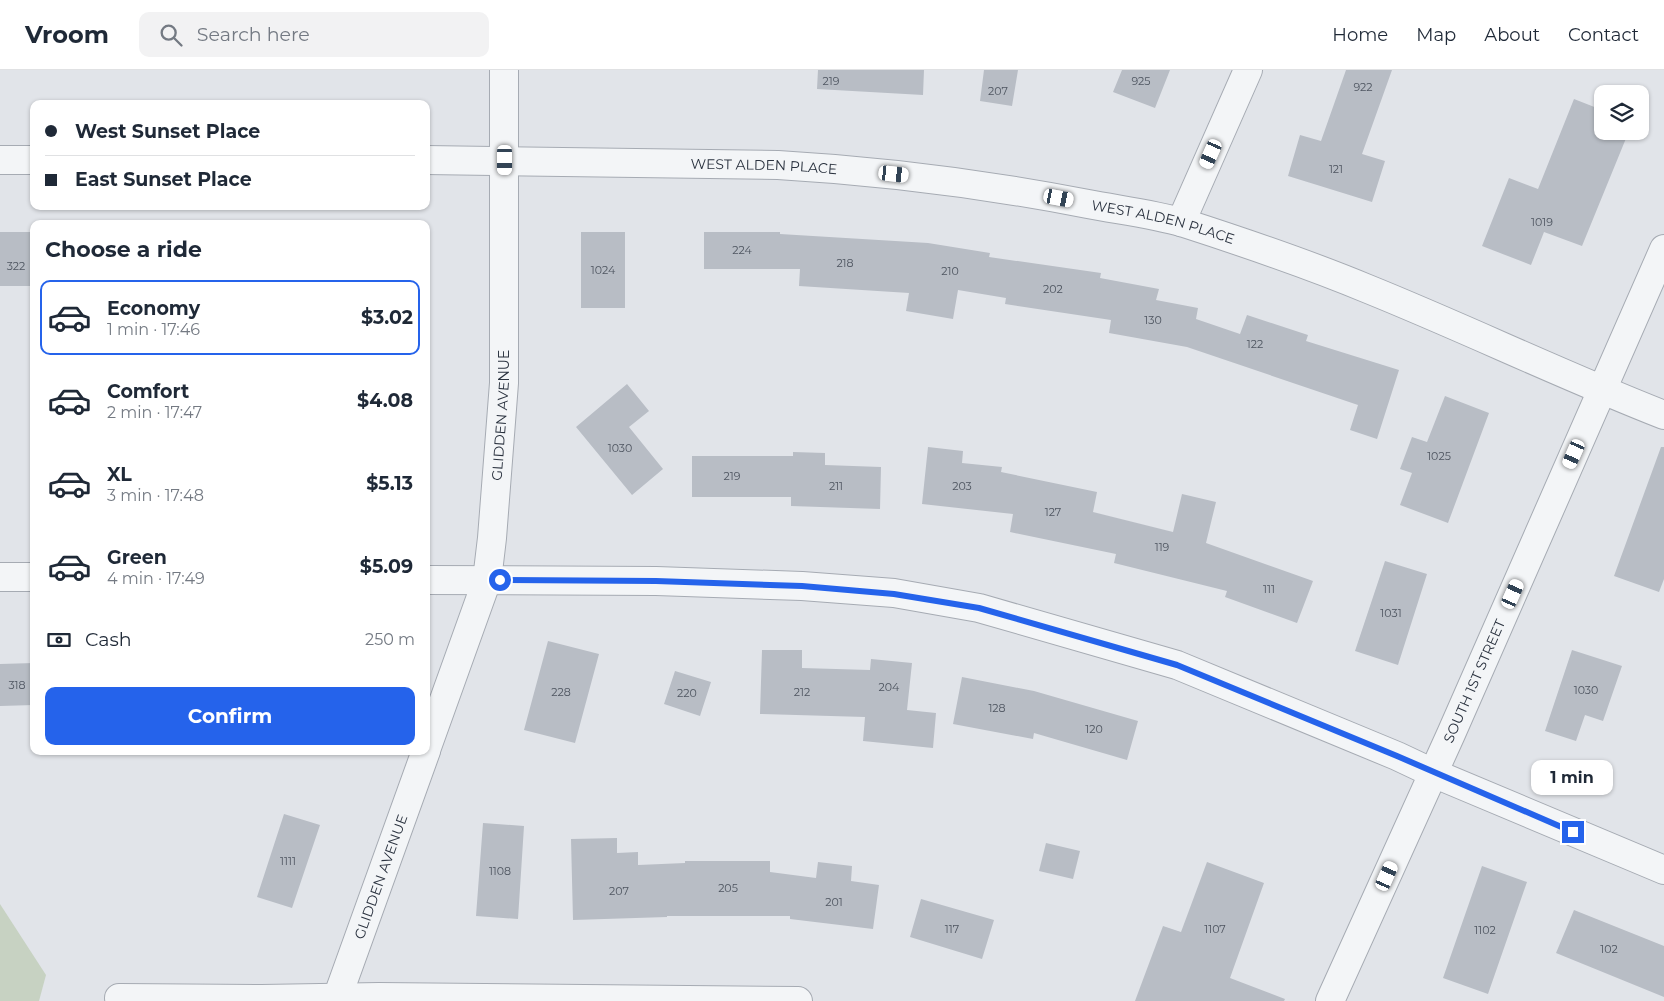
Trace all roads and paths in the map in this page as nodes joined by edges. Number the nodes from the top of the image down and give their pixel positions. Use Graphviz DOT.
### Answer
graph roads {
  1 [pos="504,70"];
  2 [pos="1248,70"];
  3 [pos="0,160"];
  4 [pos="30,160"];
  5 [pos="430,160"];
  6 [pos="505,160"];
  7 [pos="1181,222"];
  8 [pos="1664,249"];
  9 [pos="1602,391"];
  10 [pos="1664,415"];
  11 [pos="0,577"];
  12 [pos="30,577"];
  13 [pos="430,580"];
  14 [pos="487,580"];
  15 [pos="430,739"];
  16 [pos="424,755"];
  17 [pos="1433,773"];
  18 [pos="1664,870"];
  19 [pos="119,998"];
  20 [pos="337,999"];
  21 [pos="798,1001"];
  22 [pos="1330,1001"];
  1 -- 6 [label="street, GLIDDEN AVENUE"];
  2 -- 7 [label="street"];
  3 -- 4 [label="street"];
  5 -- 6 [label="street, WEST ALDEN PLACE"];
  6 -- 7 [label="street, WEST ALDEN PLACE"];
  6 -- 14 [label="street, GLIDDEN AVENUE"];
  7 -- 9 [label="street, WEST ALDEN PLACE"];
  8 -- 9 [label="street, SOUTH 1ST STREET"];
  9 -- 10 [label="street, WEST ALDEN PLACE"];
  9 -- 17 [label="street, SOUTH 1ST STREET"];
  11 -- 12 [label="street"];
  13 -- 14 [label="street"];
  14 -- 15 [label="street, GLIDDEN AVENUE"];
  14 -- 17 [label="street"];
  16 -- 20 [label="street, GLIDDEN AVENUE"];
  17 -- 18 [label="street"];
  17 -- 22 [label="street, SOUTH 1ST STREET"];
  19 -- 20 [label="street"];
  20 -- 21 [label="street"];
}
